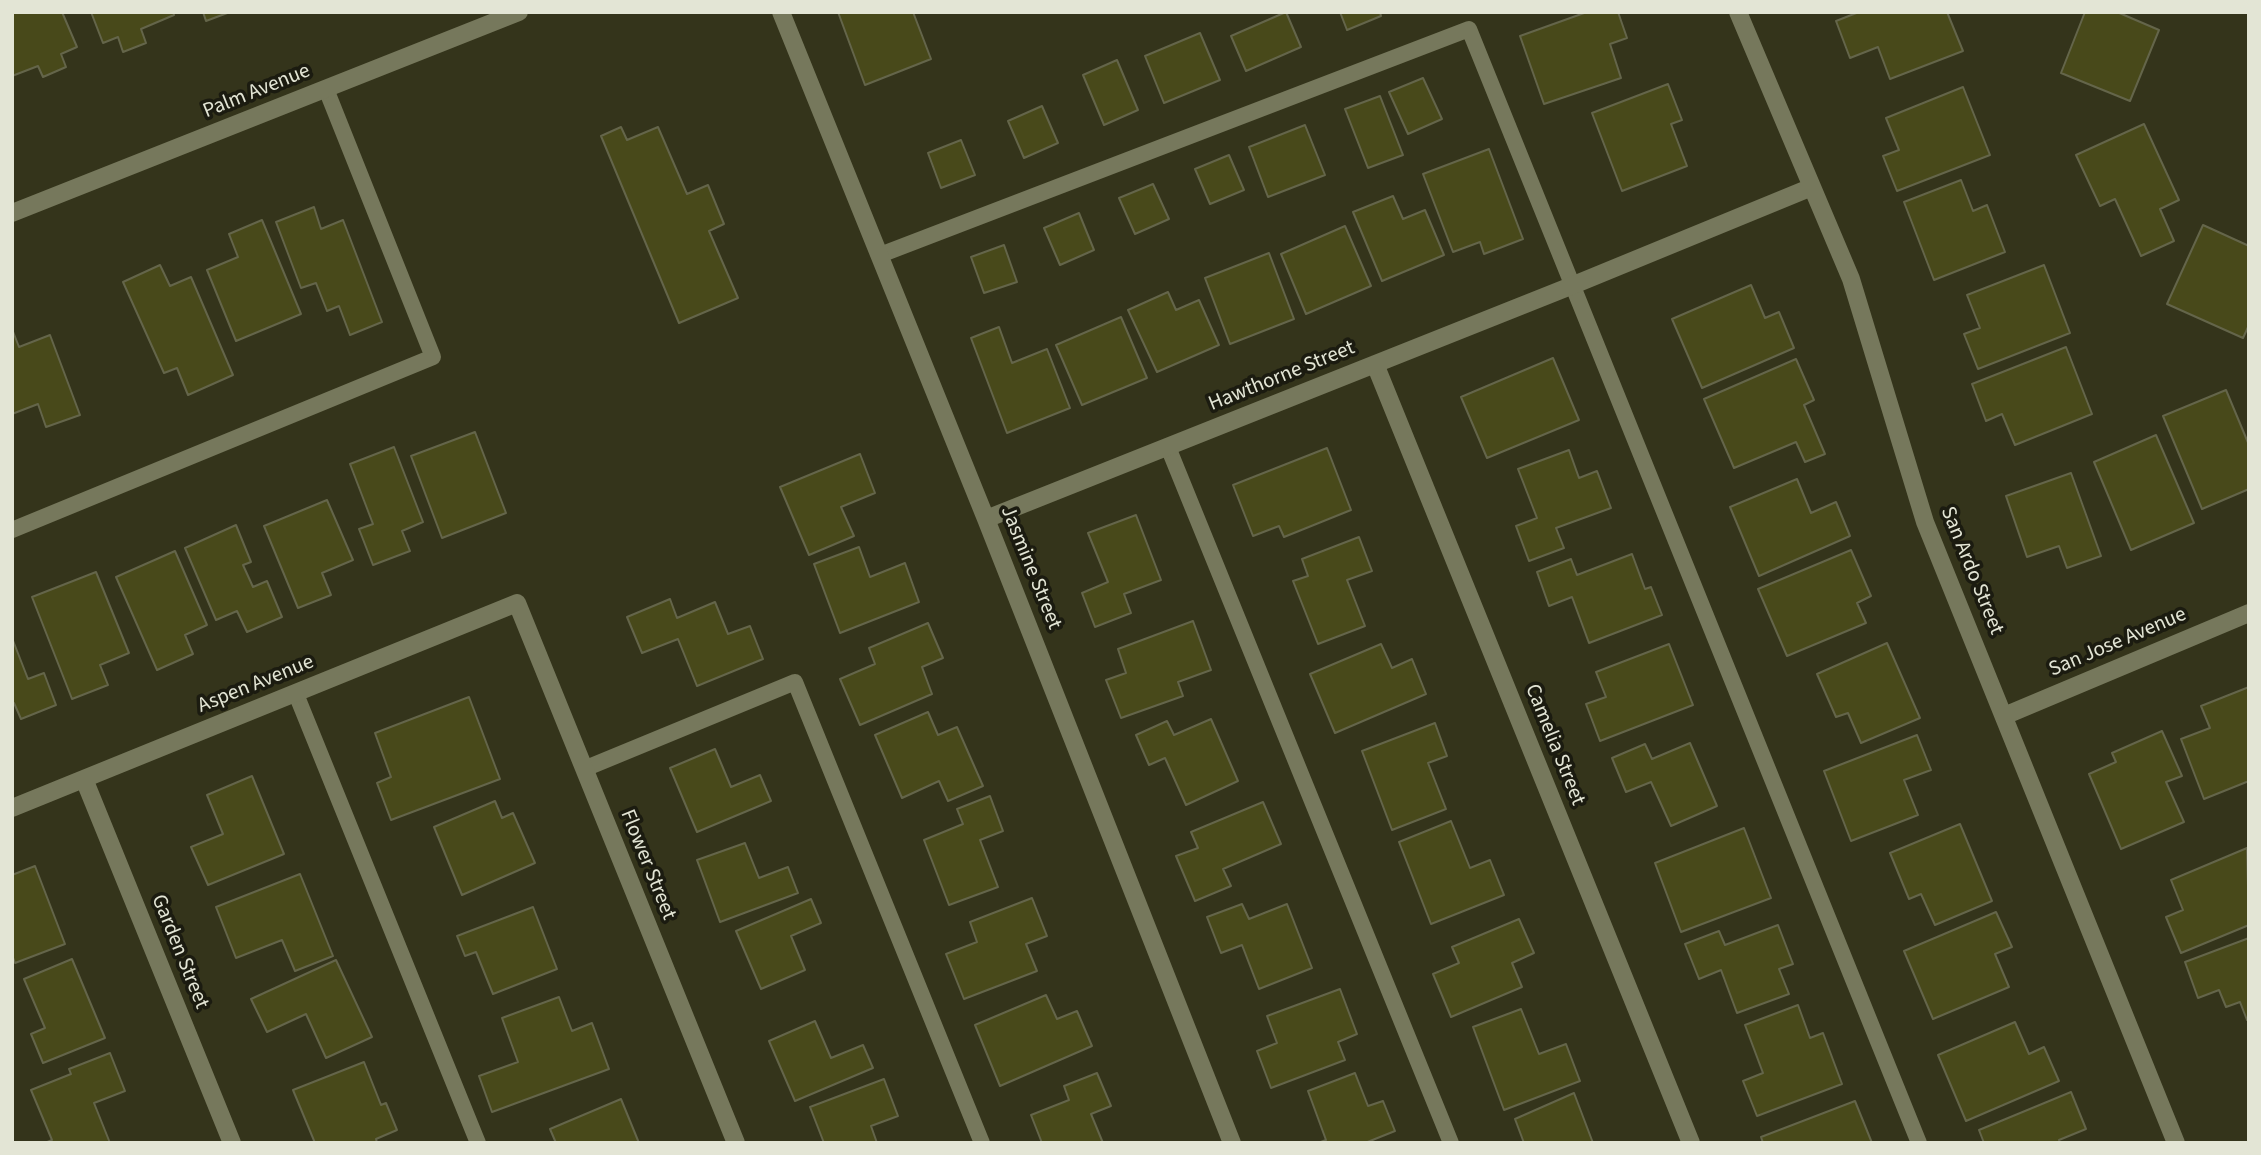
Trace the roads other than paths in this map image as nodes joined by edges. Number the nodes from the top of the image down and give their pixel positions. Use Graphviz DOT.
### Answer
graph roads {
  1 [pos="519,12"];
  2 [pos="781,12"];
  3 [pos="1738,12"];
  4 [pos="326,89"];
  5 [pos="1812,187"];
  6 [pos="12,213"];
  7 [pos="880,255"];
  8 [pos="1571,286"];
  9 [pos="1375,364"];
  10 [pos="1168,447"];
  11 [pos="986,519"];
  12 [pos="12,530"];
  13 [pos="517,603"];
  14 [pos="2249,613"];
  15 [pos="296,694"];
  16 [pos="2004,716"];
  17 [pos="584,769"];
  18 [pos="84,779"];
  19 [pos="12,808"];
  20 [pos="232,1143"];
  21 [pos="478,1143"];
  22 [pos="736,1143"];
  23 [pos="982,1143"];
  24 [pos="1231,1143"];
  25 [pos="1451,1143"];
  26 [pos="1691,1143"];
  27 [pos="1919,1143"];
  28 [pos="2176,1143"];
  1 -- 4 [label="street, Palm Avenue"];
  2 -- 7 [label="street, Jasmine Street"];
  3 -- 5 [label="street, San Ardo Street"];
  4 -- 6 [label="street, Palm Avenue"];
  4 -- 12 [label="lane"];
  5 -- 8 [label="street, Hawthorne Street"];
  5 -- 16 [label="street, San Ardo Street"];
  7 -- 8 [label="lane"];
  7 -- 11 [label="street, Jasmine Street"];
  8 -- 9 [label="street, Hawthorne Street"];
  8 -- 27 [label="lane"];
  9 -- 10 [label="street, Hawthorne Street"];
  9 -- 26 [label="street, Camelia Street"];
  10 -- 11 [label="street, Hawthorne Street"];
  10 -- 25 [label="lane"];
  11 -- 24 [label="street, Jasmine Street"];
  13 -- 15 [label="street, Aspen Avenue"];
  13 -- 17 [label="street, Flower Street"];
  14 -- 16 [label="street, San Jose Avenue"];
  15 -- 18 [label="street, Aspen Avenue"];
  15 -- 21 [label="lane"];
  16 -- 28 [label="street, San Ardo Street"];
  17 -- 22 [label="street, Flower Street"];
  17 -- 23 [label="lane"];
  18 -- 19 [label="street, Aspen Avenue"];
  18 -- 20 [label="street, Garden Street"];
}
